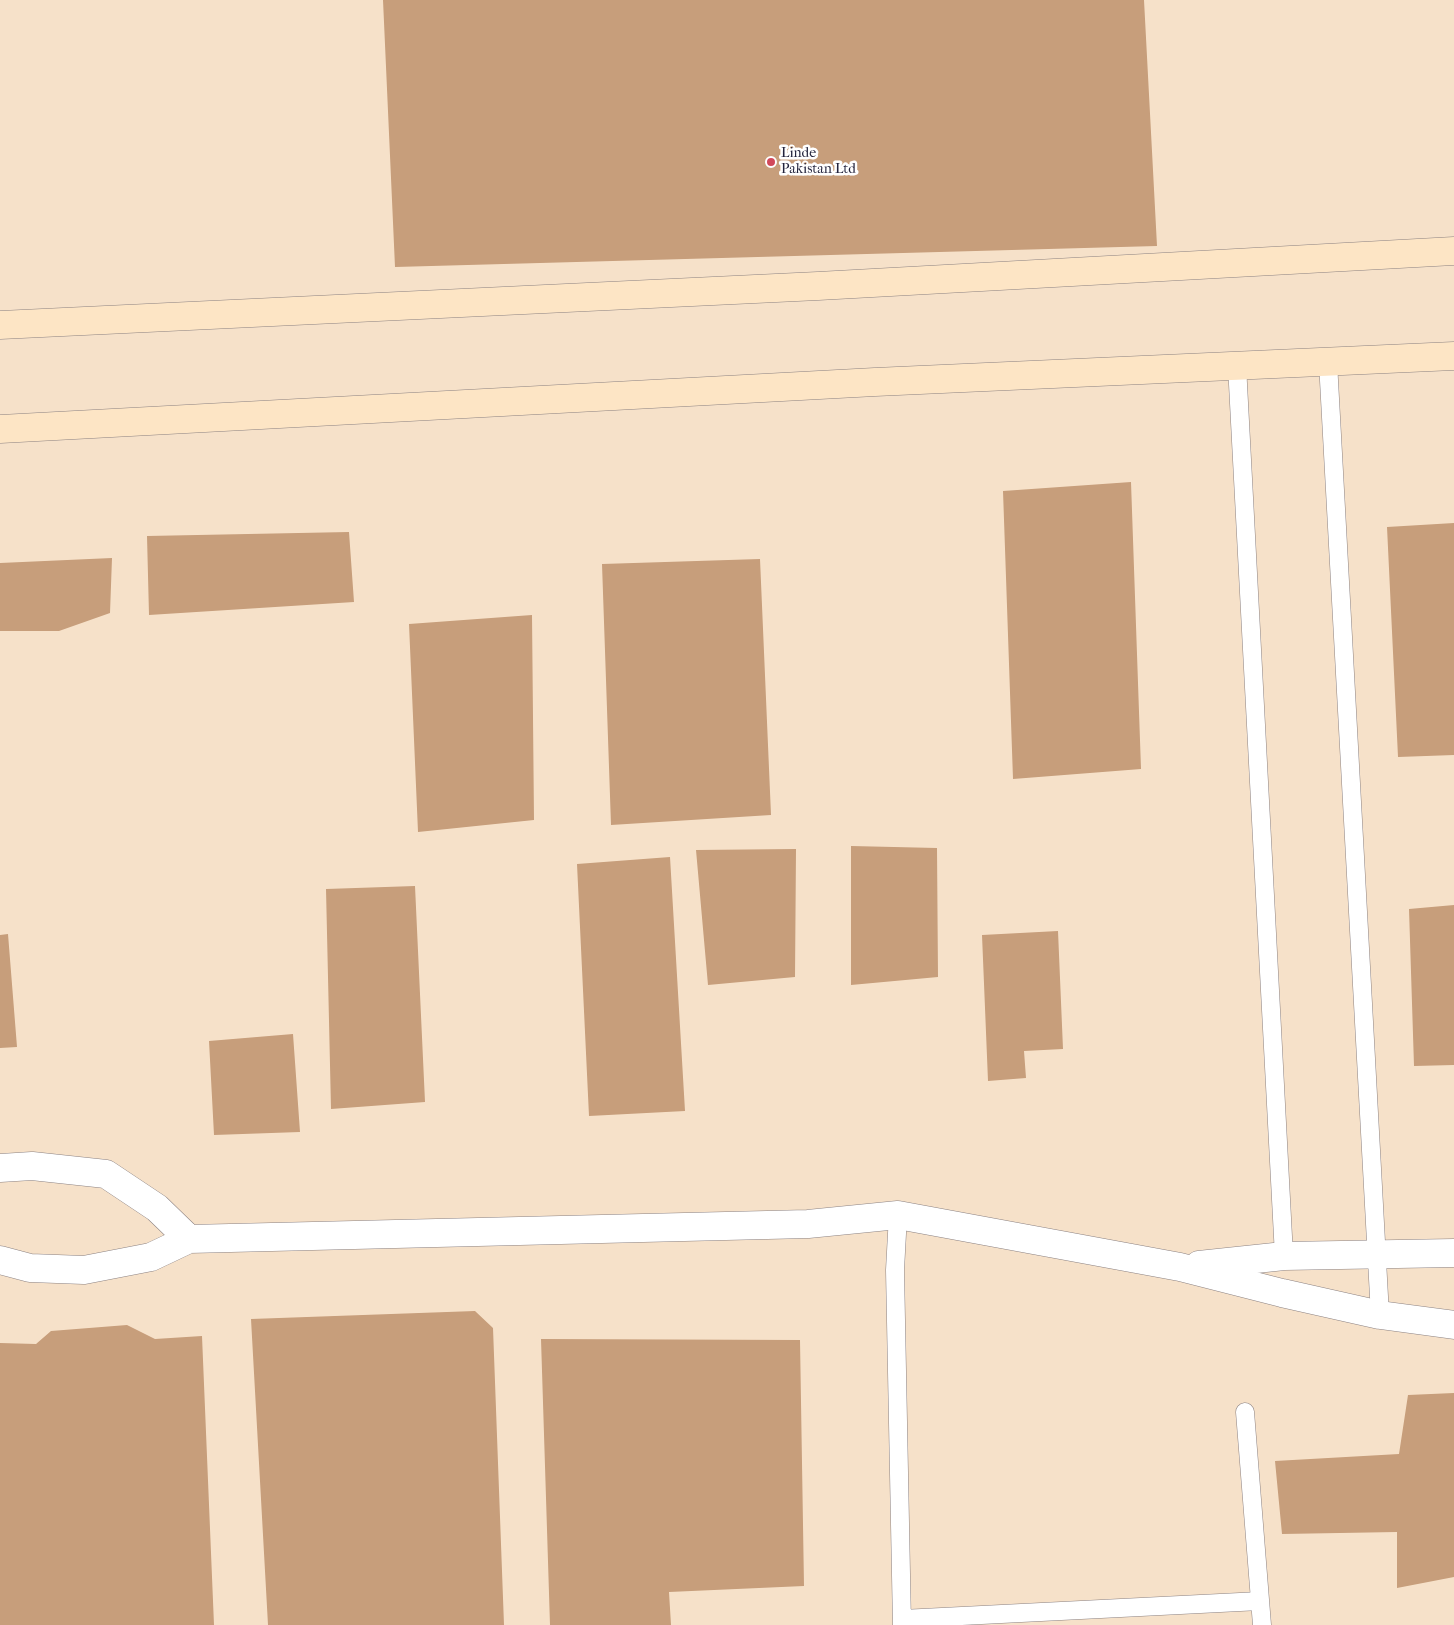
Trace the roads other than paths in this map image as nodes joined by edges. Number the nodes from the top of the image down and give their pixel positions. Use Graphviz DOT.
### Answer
graph roads {
  1 [pos="1454,251"];
  2 [pos="0,325"];
  3 [pos="1454,356"];
  4 [pos="1328,362"];
  5 [pos="1237,365"];
  6 [pos="0,429"];
  7 [pos="0,1168"];
  8 [pos="898,1215"];
  9 [pos="189,1239"];
  10 [pos="1454,1253"];
  11 [pos="1284,1256"];
  12 [pos="1376,1256"];
  13 [pos="0,1260"];
  14 [pos="1180,1267"];
  15 [pos="1380,1314"];
  16 [pos="1454,1325"];
  17 [pos="1244,1412"];
  18 [pos="1260,1601"];
  19 [pos="902,1622"];
  20 [pos="1262,1625"];
  1 -- 2 [label="street"];
  3 -- 4 [label="street"];
  4 -- 5 [label="street"];
  4 -- 12 [label="lane"];
  5 -- 6 [label="street"];
  5 -- 11 [label="lane"];
  7 -- 9 [label="street"];
  8 -- 9 [label="street"];
  8 -- 14 [label="street"];
  8 -- 19 [label="lane"];
  9 -- 13 [label="street"];
  10 -- 12 [label="street"];
  11 -- 12 [label="street"];
  11 -- 14 [label="street"];
  12 -- 15 [label="lane"];
  14 -- 15 [label="street"];
  15 -- 16 [label="street"];
  17 -- 18 [label="lane"];
  18 -- 19 [label="lane"];
  18 -- 20 [label="lane"];
}
